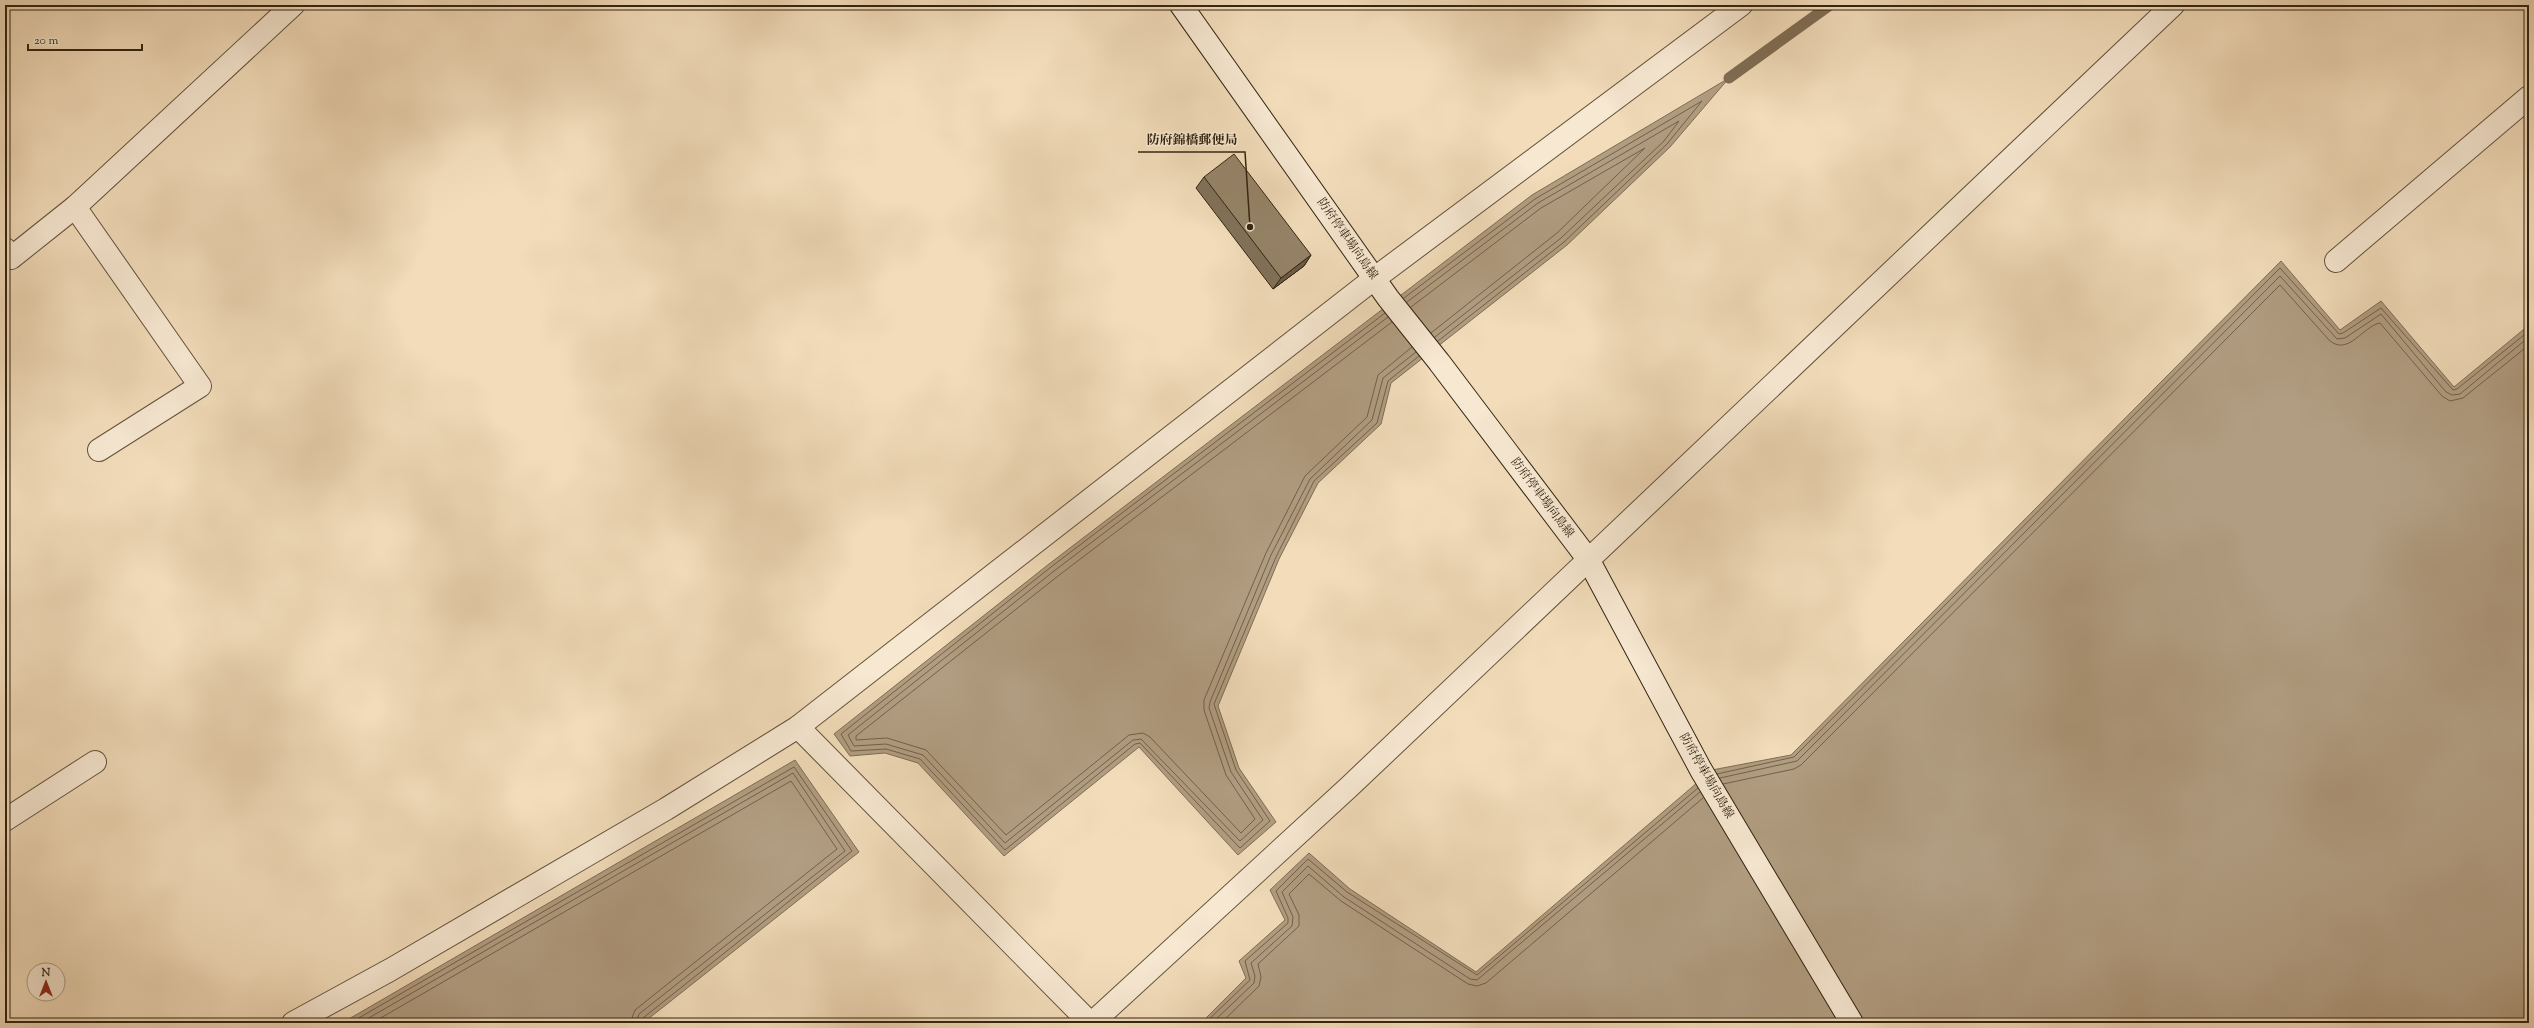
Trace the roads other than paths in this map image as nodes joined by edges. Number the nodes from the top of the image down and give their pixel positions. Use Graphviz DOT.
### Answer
graph roads {
  1 [pos="293,5"];
  2 [pos="1181,5"];
  3 [pos="1741,5"];
  4 [pos="2173,5"];
  5 [pos="2529,97"];
  6 [pos="75,207"];
  7 [pos="5,249"];
  8 [pos="2336,261"];
  9 [pos="1376,278"];
  10 [pos="99,450"];
  11 [pos="1588,559"];
  12 [pos="798,727"];
  13 [pos="95,762"];
  14 [pos="5,820"];
  15 [pos="293,1023"];
  16 [pos="1091,1023"];
  17 [pos="1852,1023"];
  1 -- 6 [label="street"];
  2 -- 9 [label="street, 防府停車場向島線"];
  3 -- 9 [label="street"];
  4 -- 11 [label="street"];
  5 -- 8 [label="street"];
  6 -- 7 [label="street"];
  6 -- 10 [label="street"];
  9 -- 11 [label="street, 防府停車場向島線"];
  9 -- 12 [label="street"];
  11 -- 16 [label="street"];
  11 -- 17 [label="street, 防府停車場向島線"];
  12 -- 15 [label="street"];
  12 -- 16 [label="street"];
  13 -- 14 [label="street"];
}
